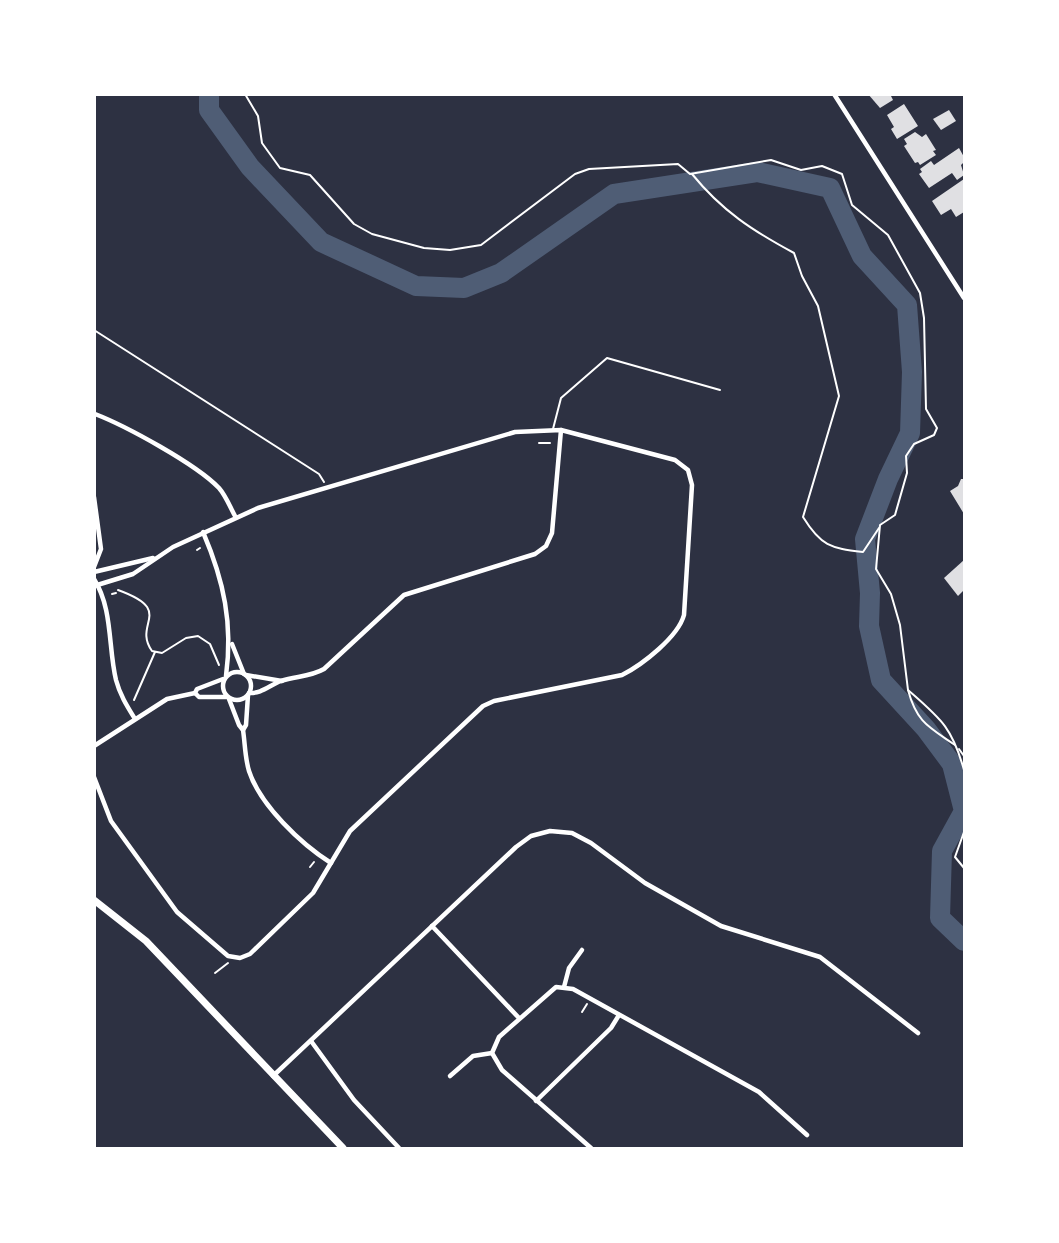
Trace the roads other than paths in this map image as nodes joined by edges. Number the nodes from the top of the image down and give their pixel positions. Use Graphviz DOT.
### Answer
graph roads {
  1 [pos="834,94"];
  2 [pos="964,298"];
  3 [pos="720,390"];
  4 [pos="94,414"];
  5 [pos="553,429"];
  6 [pos="561,430"];
  7 [pos="94,497"];
  8 [pos="235,516"];
  9 [pos="203,532"];
  10 [pos="153,558"];
  11 [pos="94,567"];
  12 [pos="94,572"];
  13 [pos="94,579"];
  14 [pos="96,585"];
  15 [pos="230,642"];
  16 [pos="245,675"];
  17 [pos="225,677"];
  18 [pos="282,681"];
  19 [pos="195,693"];
  20 [pos="249,694"];
  21 [pos="228,698"];
  22 [pos="135,718"];
  23 [pos="243,730"];
  24 [pos="94,746"];
  25 [pos="94,777"];
  26 [pos="331,863"];
  27 [pos="94,900"];
  28 [pos="432,926"];
  29 [pos="582,950"];
  30 [pos="564,987"];
  31 [pos="619,1015"];
  32 [pos="519,1018"];
  33 [pos="918,1033"];
  34 [pos="311,1041"];
  35 [pos="492,1053"];
  36 [pos="273,1076"];
  37 [pos="450,1076"];
  38 [pos="536,1101"];
  39 [pos="807,1134"];
  40 [pos="343,1149"];
  41 [pos="399,1149"];
  42 [pos="591,1149"];
  1 -- 2 [label="street"];
  3 -- 5 [label="lane"];
  4 -- 8 [label="street"];
  5 -- 6 [label="street"];
  5 -- 8 [label="street"];
  6 -- 18 [label="street"];
  6 -- 26 [label="street"];
  7 -- 11 [label="street"];
  8 -- 9 [label="street"];
  9 -- 10 [label="street"];
  9 -- 15 [label="street"];
  10 -- 12 [label="street"];
  10 -- 14 [label="street"];
  13 -- 14 [label="street"];
  14 -- 22 [label="street"];
  15 -- 16 [label="street"];
  15 -- 17 [label="street"];
  16 -- 17 [label="street"];
  16 -- 18 [label="street"];
  16 -- 20 [label="street"];
  17 -- 19 [label="street"];
  17 -- 21 [label="street"];
  18 -- 20 [label="street"];
  19 -- 21 [label="street"];
  19 -- 22 [label="street"];
  20 -- 21 [label="street"];
  20 -- 23 [label="street"];
  21 -- 23 [label="street"];
  22 -- 24 [label="street"];
  23 -- 26 [label="street"];
  25 -- 26 [label="street"];
  27 -- 36 [label="main road"];
  28 -- 32 [label="street"];
  28 -- 33 [label="street"];
  28 -- 34 [label="street"];
  29 -- 30 [label="street"];
  30 -- 31 [label="street"];
  30 -- 32 [label="street"];
  31 -- 38 [label="street"];
  31 -- 39 [label="street"];
  32 -- 35 [label="street"];
  34 -- 36 [label="street"];
  34 -- 41 [label="street"];
  35 -- 37 [label="street"];
  35 -- 38 [label="street"];
  36 -- 40 [label="main road"];
  38 -- 42 [label="street"];
}
